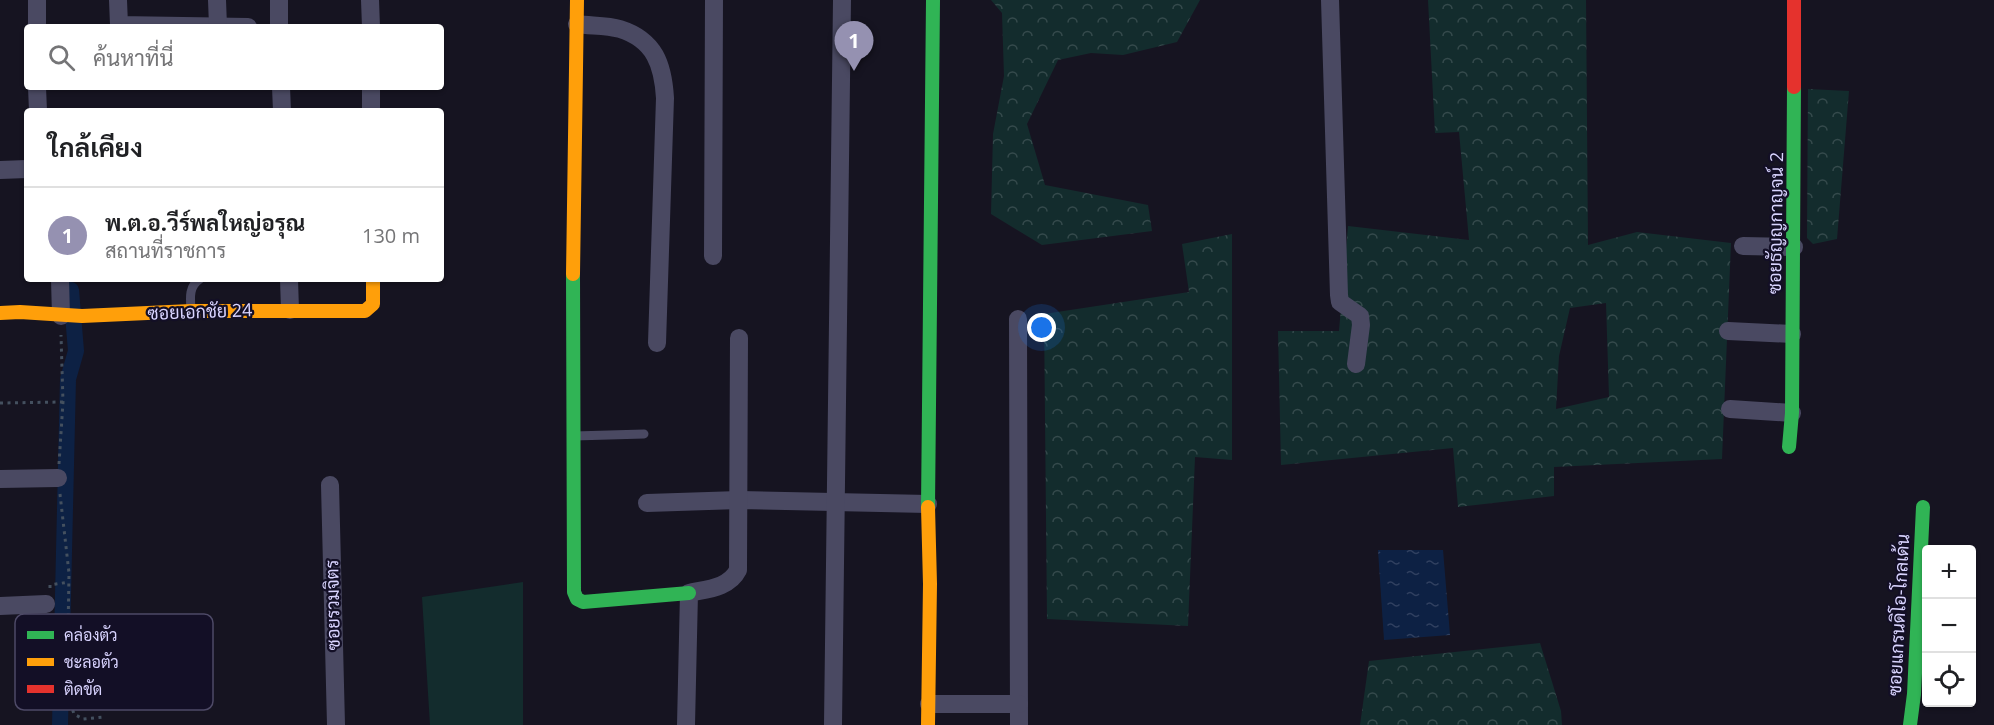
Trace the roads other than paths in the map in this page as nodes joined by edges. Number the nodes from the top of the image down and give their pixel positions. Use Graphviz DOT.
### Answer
graph roads {
  1 [pos="37,0"];
  2 [pos="118,0"];
  3 [pos="217,0"];
  4 [pos="279,0"];
  5 [pos="370,0"];
  6 [pos="577,0"];
  7 [pos="714,0"];
  8 [pos="842,0"];
  9 [pos="933,0"];
  10 [pos="1330,0"];
  11 [pos="1794,0"];
  12 [pos="37,24"];
  13 [pos="119,24"];
  14 [pos="218,24"];
  15 [pos="279,24"];
  16 [pos="370,24"];
  17 [pos="577,24"];
  18 [pos="37,90"];
  19 [pos="281,90"];
  20 [pos="371,90"];
  21 [pos="38,108"];
  22 [pos="282,108"];
  23 [pos="371,108"];
  24 [pos="24,169"];
  25 [pos="0,170"];
  26 [pos="1743,246"];
  27 [pos="1794,247"];
  28 [pos="713,256"];
  29 [pos="61,282"];
  30 [pos="196,282"];
  31 [pos="289,282"];
  32 [pos="373,282"];
  33 [pos="290,310"];
  34 [pos="191,311"];
  35 [pos="0,313"];
  36 [pos="71,316"];
  37 [pos="1018,319"];
  38 [pos="1728,331"];
  39 [pos="1792,334"];
  40 [pos="739,338"];
  41 [pos="657,343"];
  42 [pos="1356,364"];
  43 [pos="1730,410"];
  44 [pos="1792,413"];
  45 [pos="644,434"];
  46 [pos="572,436"];
  47 [pos="1789,447"];
  48 [pos="58,478"];
  49 [pos="0,479"];
  50 [pos="330,485"];
  51 [pos="739,500"];
  52 [pos="836,501"];
  53 [pos="647,503"];
  54 [pos="928,504"];
  55 [pos="1923,507"];
  56 [pos="689,593"];
  57 [pos="46,604"];
  58 [pos="0,606"];
  59 [pos="928,704"];
  60 [pos="1019,704"];
  61 [pos="336,725"];
  62 [pos="686,725"];
  63 [pos="833,725"];
  64 [pos="928,725"];
  65 [pos="1019,725"];
  66 [pos="1910,725"];
  1 -- 12 [label="street"];
  2 -- 13 [label="street"];
  3 -- 14 [label="street"];
  4 -- 15 [label="street"];
  5 -- 16 [label="street"];
  6 -- 17 [label="street"];
  7 -- 28 [label="street"];
  8 -- 52 [label="street"];
  9 -- 54 [label="street"];
  10 -- 42 [label="street"];
  11 -- 27 [label="street, ซอยธัญญกาญจน์ 2"];
  17 -- 41 [label="street"];
  17 -- 46 [label="street"];
  18 -- 21 [label="street"];
  19 -- 22 [label="street"];
  20 -- 23 [label="street"];
  24 -- 25 [label="street"];
  26 -- 27 [label="street"];
  27 -- 39 [label="street, ซอยธัญญกาญจน์ 2"];
  29 -- 36 [label="street"];
  30 -- 34 [label="lane"];
  31 -- 33 [label="street"];
  32 -- 33 [label="street, ซอยเอกชัย 24"];
  33 -- 34 [label="street, ซอยเอกชัย 24"];
  34 -- 36 [label="street, ซอยเอกชัย 24"];
  35 -- 36 [label="street, ซอยเอกชัย 24"];
  37 -- 60 [label="street"];
  38 -- 39 [label="street"];
  39 -- 44 [label="street, ซอยธัญญกาญจน์ 2"];
  40 -- 51 [label="street"];
  43 -- 44 [label="street"];
  44 -- 47 [label="street, ซอยธัญญกาญจน์ 2"];
  45 -- 46 [label="lane"];
  46 -- 56 [label="street"];
  48 -- 49 [label="street"];
  50 -- 61 [label="street, ซอยรวมจิตร"];
  51 -- 52 [label="street"];
  51 -- 53 [label="street"];
  51 -- 56 [label="street"];
  52 -- 54 [label="street"];
  52 -- 63 [label="street"];
  54 -- 59 [label="street"];
  55 -- 66 [label="street, ซอยแกรนดิโอ-โกลเด้น"];
  56 -- 62 [label="street"];
  57 -- 58 [label="street"];
  59 -- 60 [label="street"];
  59 -- 64 [label="street"];
  60 -- 65 [label="street"];
}
